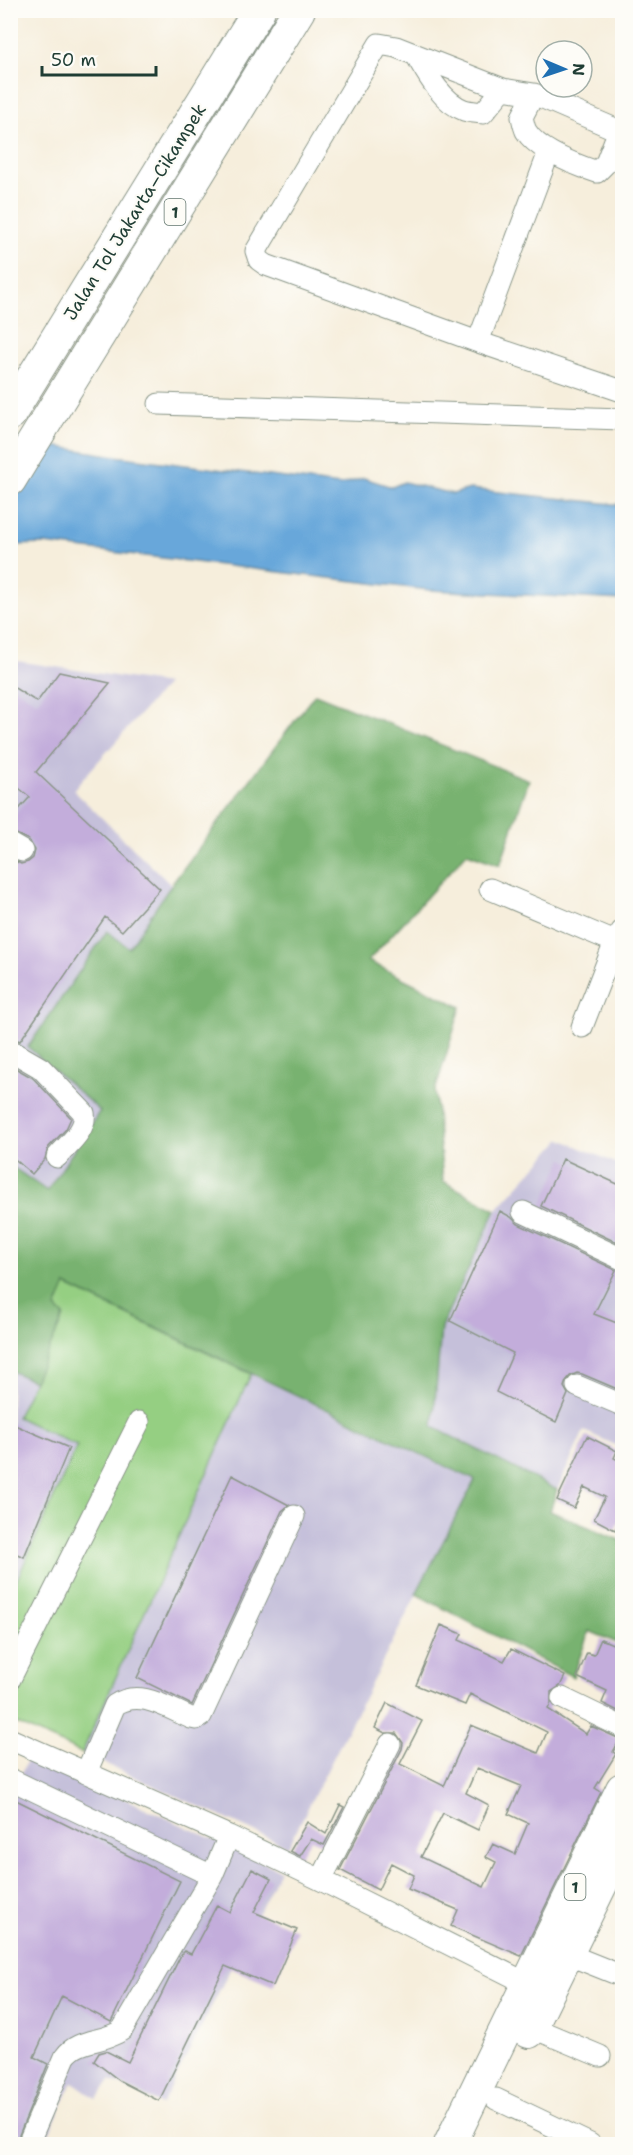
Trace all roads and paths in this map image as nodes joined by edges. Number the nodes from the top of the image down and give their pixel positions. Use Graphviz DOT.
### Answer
graph roads {
  1 [pos="259,10"];
  2 [pos="300,10"];
  3 [pos="416,55"];
  4 [pos="503,89"];
  5 [pos="534,94"];
  6 [pos="546,99"];
  7 [pos="621,131"];
  8 [pos="549,152"];
  9 [pos="478,342"];
  10 [pos="622,391"];
  11 [pos="159,404"];
  12 [pos="13,411"];
  13 [pos="622,419"];
  14 [pos="10,480"];
  15 [pos="490,889"];
  16 [pos="619,936"];
  17 [pos="582,1027"];
  18 [pos="10,1050"];
  19 [pos="57,1157"];
  20 [pos="523,1212"];
  21 [pos="622,1258"];
  22 [pos="577,1386"];
  23 [pos="622,1405"];
  24 [pos="139,1422"];
  25 [pos="294,1516"];
  26 [pos="10,1679"];
  27 [pos="562,1698"];
  28 [pos="622,1727"];
  29 [pos="10,1739"];
  30 [pos="390,1744"];
  31 [pos="86,1773"];
  32 [pos="10,1779"];
  33 [pos="622,1790"];
  34 [pos="229,1836"];
  35 [pos="622,1842"];
  36 [pos="212,1876"];
  37 [pos="321,1880"];
  38 [pos="567,1954"];
  39 [pos="622,1976"];
  40 [pos="528,1984"];
  41 [pos="531,2027"];
  42 [pos="600,2056"];
  43 [pos="496,2099"];
  44 [pos="28,2145"];
  45 [pos="450,2145"];
  46 [pos="473,2145"];
  47 [pos="590,2145"];
  1 -- 12 [label="highway, Jalan Tol Jakarta–Cikampek / 1"];
  2 -- 14 [label="highway, Jalan Tol Jakarta–Cikampek / 1"];
  3 -- 4 [label="street"];
  3 -- 4 [label="street"];
  3 -- 9 [label="street"];
  4 -- 5 [label="street"];
  5 -- 8 [label="street"];
  6 -- 7 [label="street"];
  7 -- 8 [label="street"];
  8 -- 9 [label="street"];
  9 -- 10 [label="street"];
  11 -- 13 [label="street"];
  15 -- 16 [label="street"];
  16 -- 17 [label="street"];
  18 -- 19 [label="street"];
  20 -- 21 [label="street"];
  22 -- 23 [label="street"];
  24 -- 26 [label="street"];
  25 -- 31 [label="street"];
  27 -- 28 [label="street"];
  29 -- 31 [label="street"];
  30 -- 37 [label="street"];
  31 -- 34 [label="street"];
  32 -- 36 [label="street"];
  33 -- 40 [label="highway, 1"];
  34 -- 36 [label="street"];
  34 -- 37 [label="street"];
  35 -- 38 [label="highway, 1"];
  36 -- 44 [label="street"];
  37 -- 40 [label="street"];
  38 -- 39 [label="street"];
  38 -- 41 [label="highway, 1"];
  40 -- 45 [label="highway, 1"];
  41 -- 42 [label="street"];
  41 -- 43 [label="highway, 1"];
  43 -- 46 [label="highway, 1"];
  43 -- 47 [label="street"];
}
